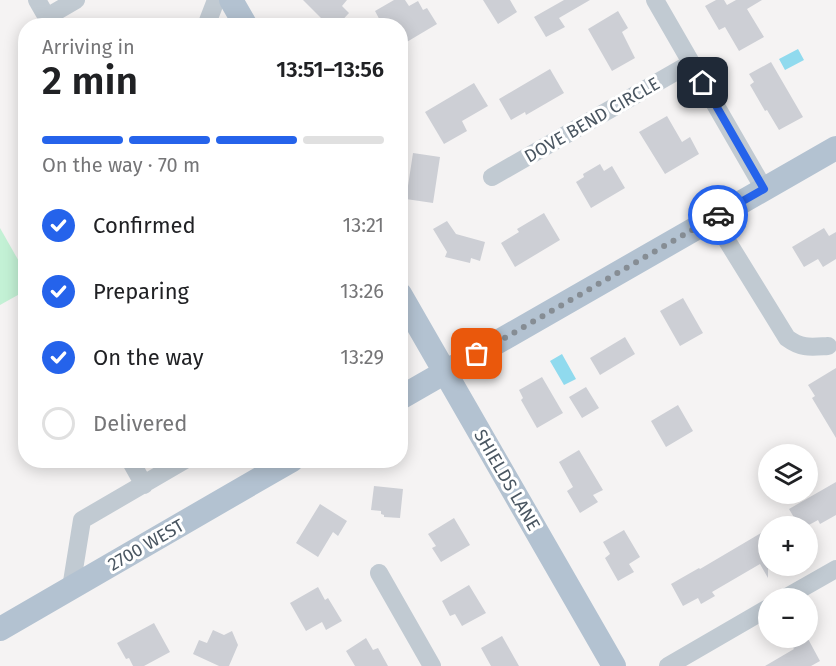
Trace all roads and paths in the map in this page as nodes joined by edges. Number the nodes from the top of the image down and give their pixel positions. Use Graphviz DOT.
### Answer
graph roads {
  1 [pos="37,0"];
  2 [pos="76,0"];
  3 [pos="216,0"];
  4 [pos="231,0"];
  5 [pos="655,0"];
  6 [pos="209,18"];
  7 [pos="241,18"];
  8 [pos="691,63"];
  9 [pos="836,148"];
  10 [pos="492,177"];
  11 [pos="764,189"];
  12 [pos="713,218"];
  13 [pos="408,308"];
  14 [pos="828,346"];
  15 [pos="446,373"];
  16 [pos="408,394"];
  17 [pos="135,468"];
  18 [pos="172,468"];
  19 [pos="278,468"];
  20 [pos="144,484"];
  21 [pos="836,569"];
  22 [pos="379,573"];
  23 [pos="71,588"];
  24 [pos="803,588"];
  25 [pos="758,614"];
  26 [pos="0,629"];
  27 [pos="432,666"];
  28 [pos="614,666"];
  29 [pos="668,666"];
  1 -- 2 [label="street"];
  3 -- 6 [label="street"];
  4 -- 7 [label="main road"];
  5 -- 8 [label="street"];
  8 -- 10 [label="street, DOVE BEND CIRCLE"];
  8 -- 11 [label="street"];
  9 -- 11 [label="main road"];
  11 -- 12 [label="main road"];
  12 -- 14 [label="street"];
  12 -- 15 [label="main road"];
  13 -- 15 [label="main road, SHIELDS LANE"];
  15 -- 16 [label="main road"];
  15 -- 28 [label="main road, SHIELDS LANE"];
  17 -- 20 [label="street"];
  18 -- 20 [label="street"];
  19 -- 23 [label="main road, 2700 WEST"];
  20 -- 23 [label="street"];
  21 -- 24 [label="street"];
  22 -- 27 [label="street"];
  23 -- 26 [label="main road, 2700 WEST"];
  25 -- 29 [label="street"];
}
